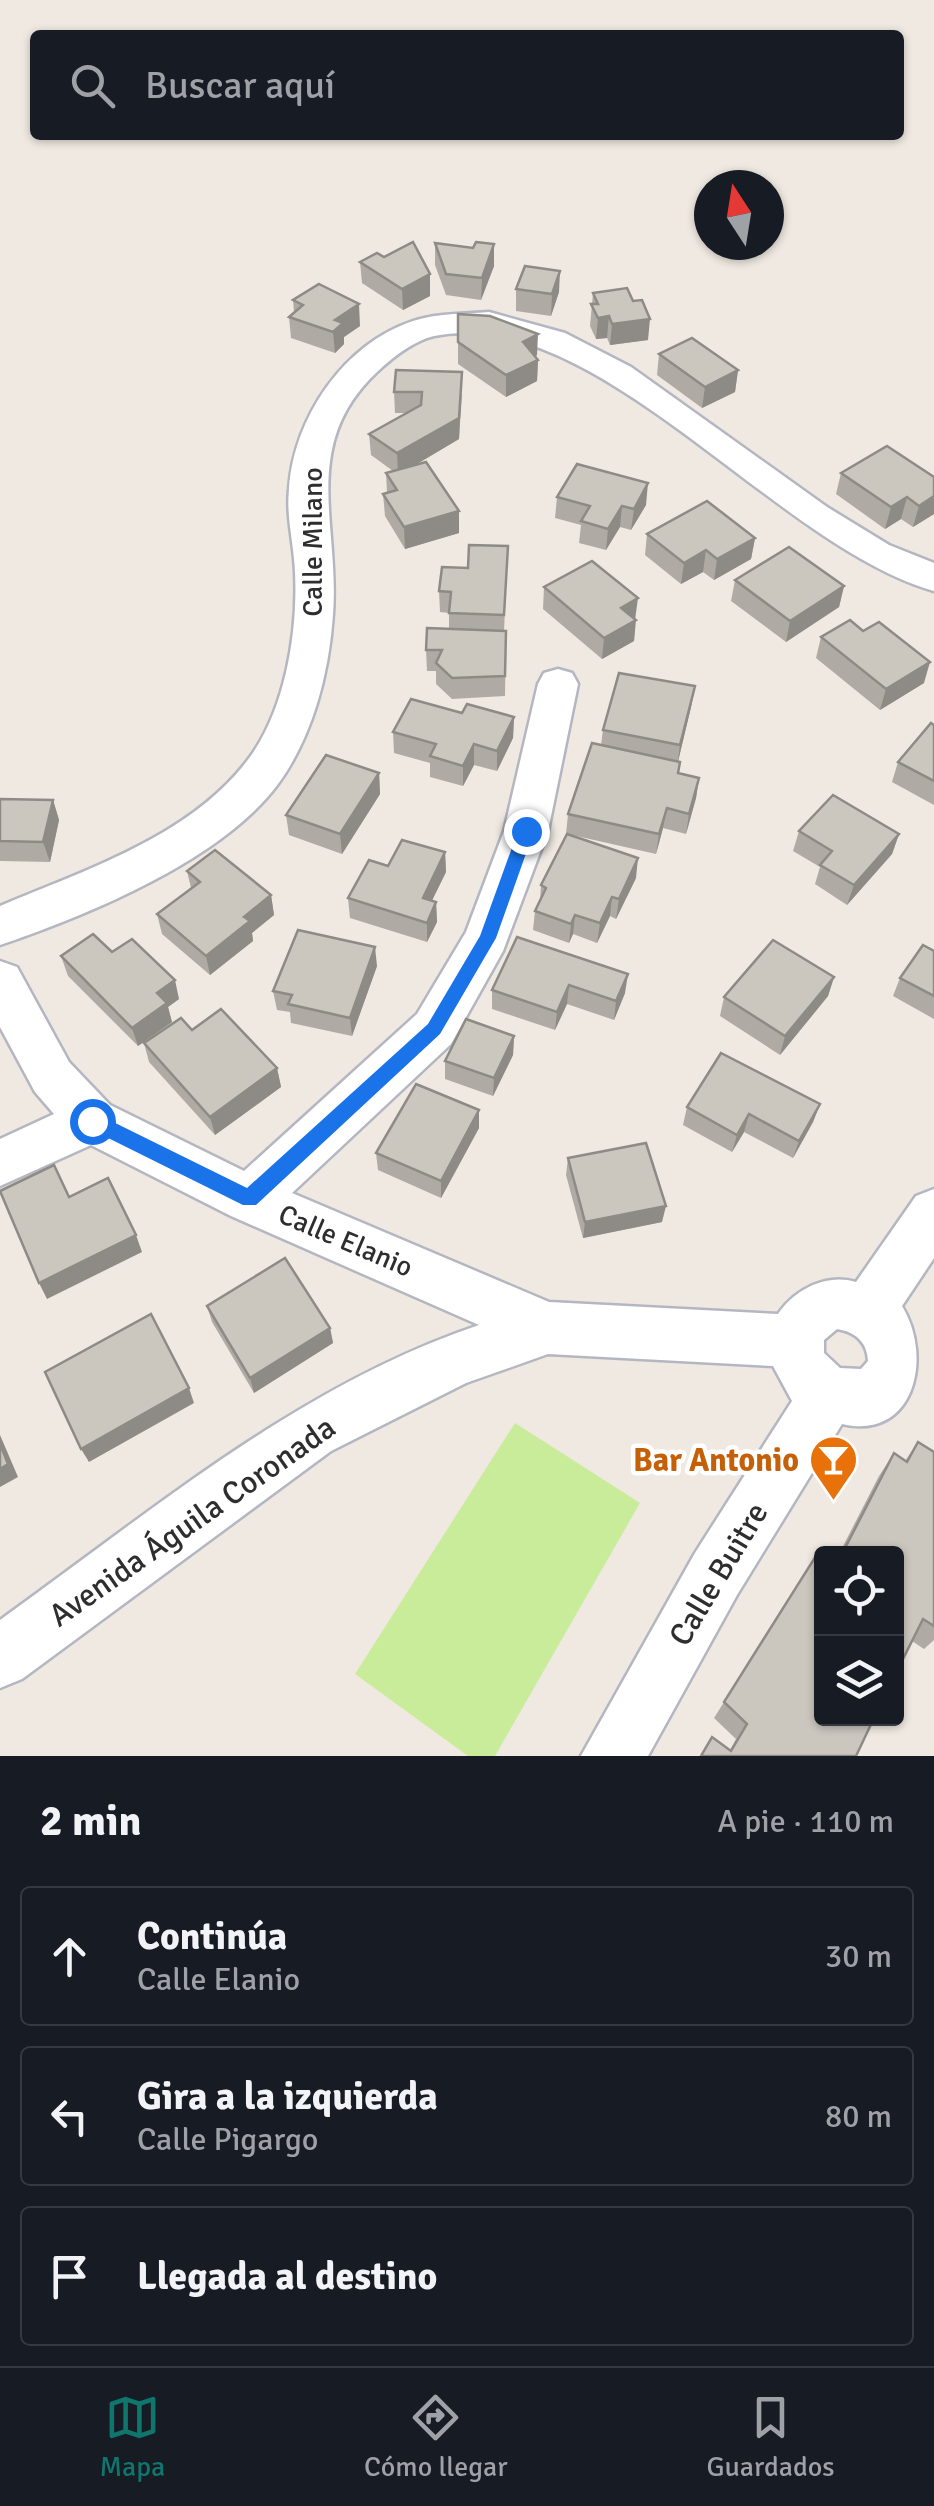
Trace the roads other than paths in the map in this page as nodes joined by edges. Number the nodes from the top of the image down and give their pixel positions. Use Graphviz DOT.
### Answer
graph roads {
  1 [pos="934,578"];
  2 [pos="558,684"];
  3 [pos="0,926"];
  4 [pos="0,981"];
  5 [pos="92,1121"];
  6 [pos="0,1163"];
  7 [pos="249,1199"];
  8 [pos="934,1213"];
  9 [pos="868,1311"];
  10 [pos="548,1328"];
  11 [pos="795,1341"];
  12 [pos="915,1378"];
  13 [pos="828,1395"];
  14 [pos="0,1656"];
  15 [pos="613,1756"];
  1 -- 3 [label="street, Calle Milano"];
  2 -- 7 [label="street"];
  4 -- 5 [label="street, Calle Elanio"];
  5 -- 6 [label="street"];
  5 -- 7 [label="street, Calle Elanio"];
  7 -- 10 [label="street, Calle Elanio"];
  8 -- 9 [label="street"];
  9 -- 11 [label="street"];
  9 -- 12 [label="street"];
  10 -- 11 [label="street, Avenida Águila Coronada"];
  10 -- 14 [label="street, Avenida Águila Coronada"];
  11 -- 13 [label="street"];
  12 -- 13 [label="street"];
  13 -- 15 [label="street, Calle Buitre"];
}
